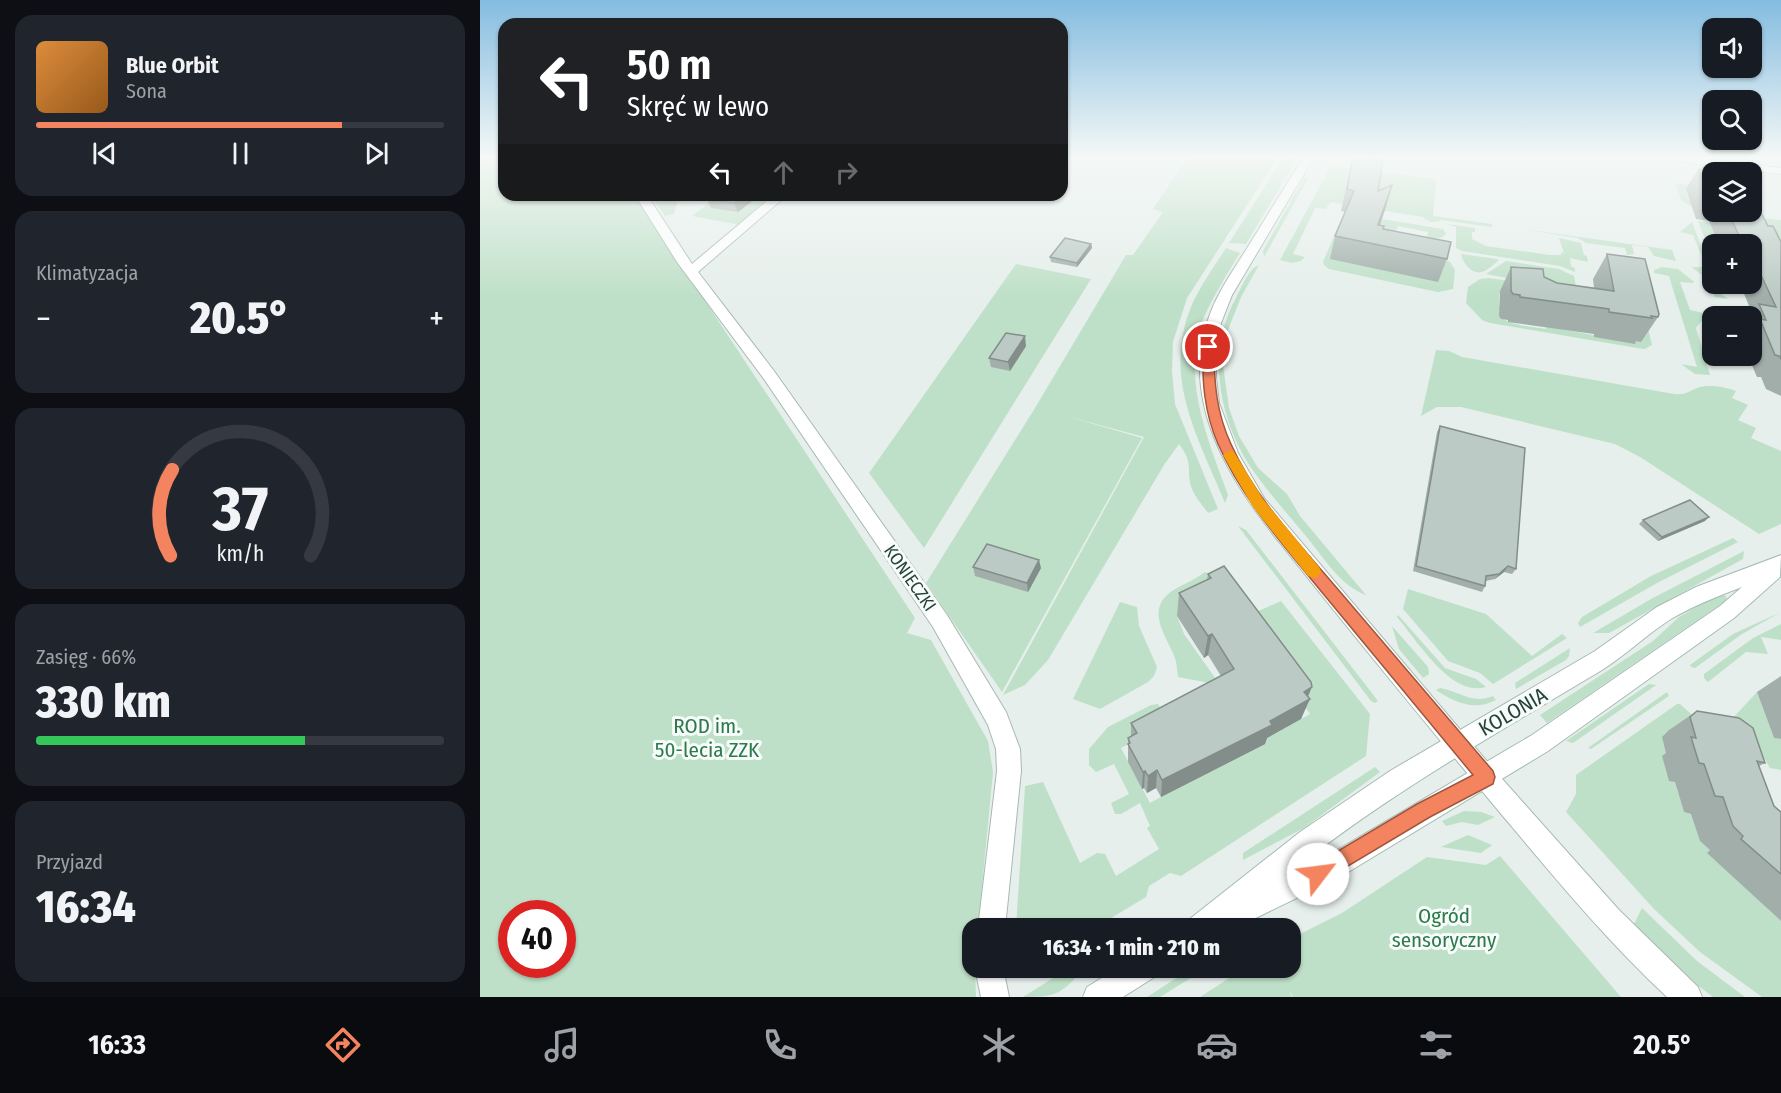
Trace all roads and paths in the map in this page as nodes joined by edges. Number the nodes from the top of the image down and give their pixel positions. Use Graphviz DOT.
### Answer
graph roads {
  1 [pos="647,204"];
  2 [pos="771,204"];
  3 [pos="1280,204"];
  4 [pos="691,271"];
  5 [pos="1781,563"];
  6 [pos="1458,745"];
  7 [pos="1486,777"];
  8 [pos="993,918"];
  9 [pos="1215,918"];
  10 [pos="1224,918"];
  11 [pos="991,978"];
  12 [pos="1127,978"];
  13 [pos="995,997"];
  14 [pos="1097,997"];
  15 [pos="1688,997"];
  1 -- 4 [label="street, KONIECZKI"];
  2 -- 4 [label="street"];
  3 -- 6 [label="street"];
  4 -- 8 [label="street, KONIECZKI"];
  5 -- 6 [label="street, KOLONIA"];
  5 -- 7 [label="street, KOLONIA"];
  6 -- 7 [label="street"];
  6 -- 9 [label="street, KOLONIA"];
  7 -- 10 [label="street, KOLONIA"];
  7 -- 15 [label="street"];
  11 -- 13 [label="street"];
  12 -- 14 [label="street"];
}
